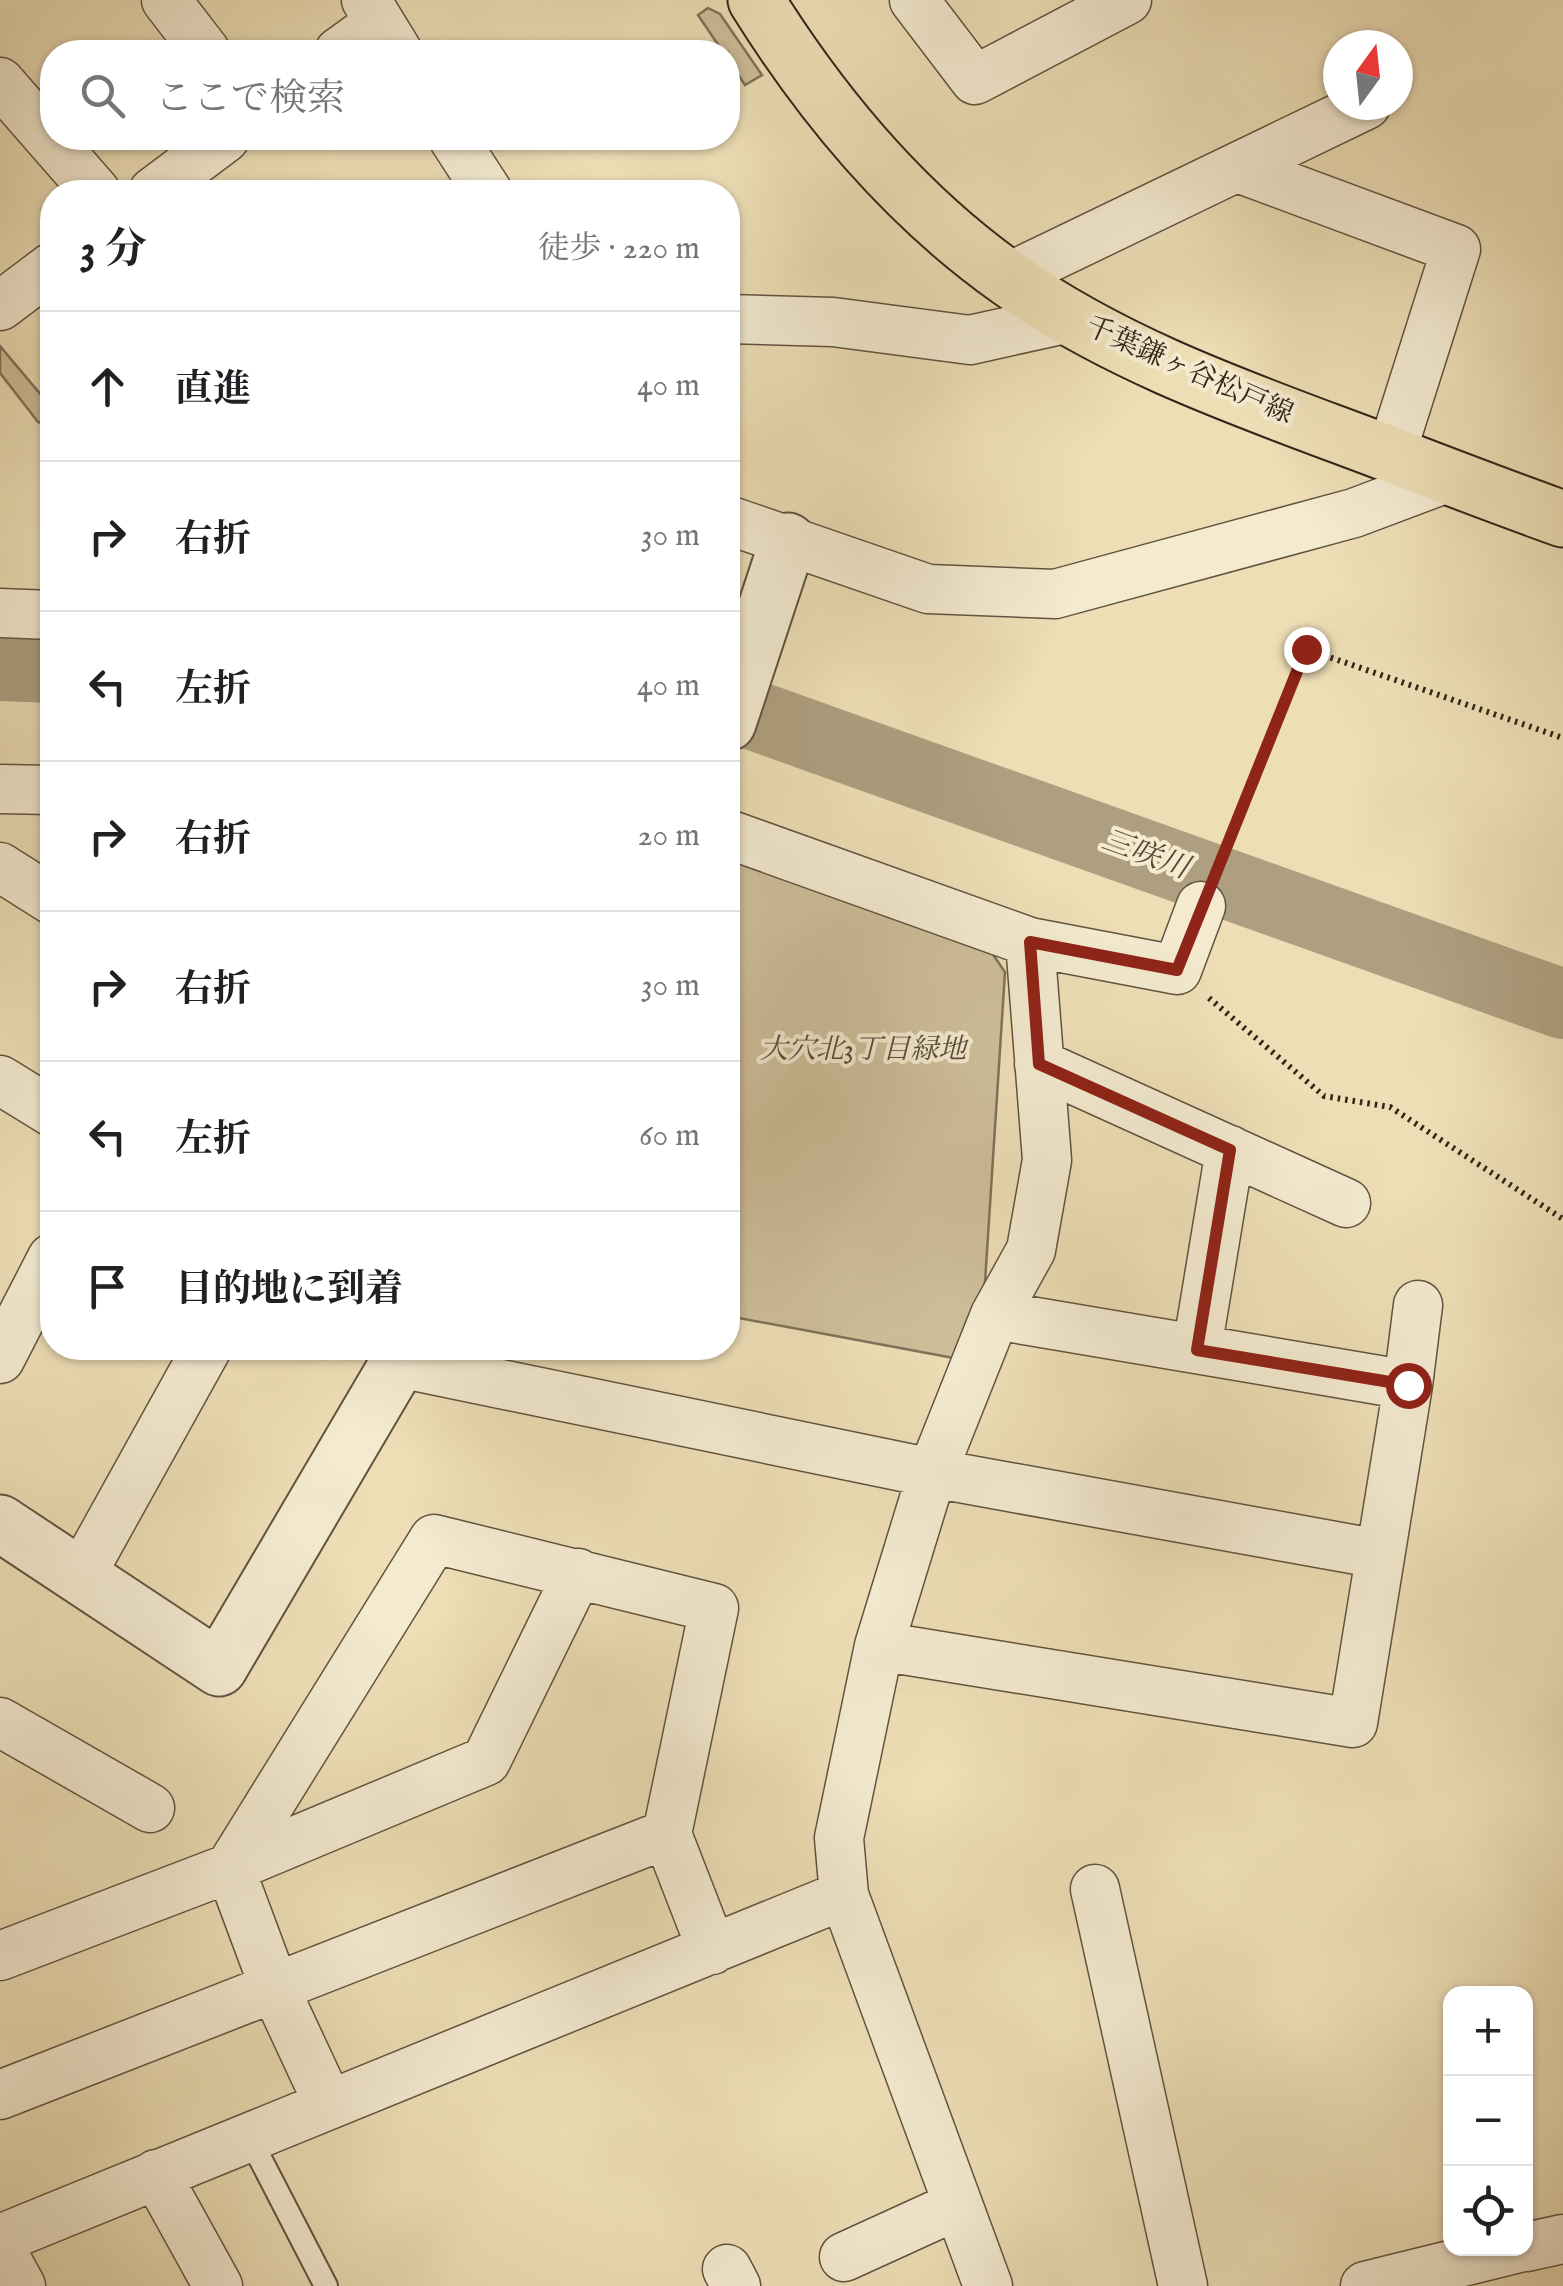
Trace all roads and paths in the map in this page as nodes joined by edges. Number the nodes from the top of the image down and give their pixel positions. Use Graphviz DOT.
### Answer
graph roads {
  1 [pos="166,0"];
  2 [pos="756,0"];
  3 [pos="914,0"];
  4 [pos="1127,0"];
  5 [pos="381,25"];
  6 [pos="197,40"];
  7 [pos="358,40"];
  8 [pos="0,82"];
  9 [pos="1336,120"];
  10 [pos="40,128"];
  11 [pos="59,150"];
  12 [pos="208,150"];
  13 [pos="461,150"];
  14 [pos="1238,168"];
  15 [pos="86,180"];
  16 [pos="169,180"];
  17 [pos="480,180"];
  18 [pos="40,277"];
  19 [pos="1007,278"];
  20 [pos="0,306"];
  21 [pos="1069,318"];
  22 [pos="740,319"];
  23 [pos="1391,454"];
  24 [pos="1447,478"];
  25 [pos="1563,519"];
  26 [pos="740,524"];
  27 [pos="788,541"];
  28 [pos="0,613"];
  29 [pos="40,615"];
  30 [pos="740,686"];
  31 [pos="1563,738"];
  32 [pos="0,789"];
  33 [pos="40,790"];
  34 [pos="740,838"];
  35 [pos="0,867"];
  36 [pos="40,892"];
  37 [pos="1201,906"];
  38 [pos="1030,942"];
  39 [pos="1177,970"];
  40 [pos="1039,1064"];
  41 [pos="0,1080"];
  42 [pos="40,1105"];
  43 [pos="1230,1150"];
  44 [pos="1346,1203"];
  45 [pos="1563,1219"];
  46 [pos="40,1273"];
  47 [pos="1418,1304"];
  48 [pos="10,1310"];
  49 [pos="995,1315"];
  50 [pos="1197,1350"];
  51 [pos="0,1359"];
  52 [pos="200,1360"];
  53 [pos="401,1360"];
  54 [pos="421,1360"];
  55 [pos="1408,1385"];
  56 [pos="932,1473"];
  57 [pos="0,1523"];
  58 [pos="1379,1554"];
  59 [pos="578,1572"];
  60 [pos="81,1576"];
  61 [pos="879,1646"];
  62 [pos="0,1722"];
  63 [pos="150,1808"];
  64 [pos="667,1834"];
  65 [pos="230,1868"];
  66 [pos="1095,1890"];
  67 [pos="844,1894"];
  68 [pos="712,1950"];
  69 [pos="0,1956"];
  70 [pos="275,1989"];
  71 [pos="0,2096"];
  72 [pos="329,2105"];
  73 [pos="248,2135"];
  74 [pos="156,2174"];
  75 [pos="958,2205"];
  76 [pos="0,2239"];
  77 [pos="1563,2239"];
  78 [pos="1533,2246"];
  79 [pos="0,2248"];
  80 [pos="1491,2256"];
  81 [pos="844,2258"];
  82 [pos="1377,2285"];
  83 [pos="20,2286"];
  84 [pos="218,2286"];
  85 [pos="326,2286"];
  86 [pos="988,2286"];
  87 [pos="1183,2286"];
  1 -- 6 [label="street"];
  2 -- 19 [label="main road, 千葉鎌ヶ谷松戸線"];
  3 -- 4 [label="street"];
  5 -- 7 [label="street"];
  8 -- 10 [label="street"];
  9 -- 14 [label="street"];
  11 -- 15 [label="street"];
  12 -- 16 [label="street"];
  13 -- 17 [label="street"];
  14 -- 19 [label="street"];
  14 -- 23 [label="street"];
  18 -- 20 [label="street"];
  19 -- 21 [label="main road, 千葉鎌ヶ谷松戸線"];
  21 -- 22 [label="street"];
  21 -- 23 [label="main road, 千葉鎌ヶ谷松戸線"];
  23 -- 24 [label="main road, 千葉鎌ヶ谷松戸線"];
  24 -- 25 [label="main road, 千葉鎌ヶ谷松戸線"];
  24 -- 27 [label="street"];
  26 -- 27 [label="street"];
  27 -- 30 [label="street"];
  28 -- 29 [label="street"];
  31 -- 37 [label="path"];
  32 -- 33 [label="street"];
  34 -- 38 [label="street"];
  35 -- 36 [label="street"];
  37 -- 39 [label="street"];
  38 -- 39 [label="street"];
  38 -- 40 [label="street"];
  39 -- 45 [label="path"];
  40 -- 43 [label="street"];
  40 -- 49 [label="street"];
  41 -- 42 [label="street"];
  43 -- 44 [label="street"];
  43 -- 50 [label="street"];
  46 -- 48 [label="street"];
  47 -- 55 [label="street"];
  48 -- 51 [label="street"];
  49 -- 50 [label="street"];
  49 -- 56 [label="street"];
  50 -- 55 [label="street"];
  52 -- 60 [label="street"];
  53 -- 60 [label="street"];
  54 -- 56 [label="street"];
  55 -- 58 [label="street"];
  56 -- 58 [label="street"];
  56 -- 61 [label="street"];
  57 -- 60 [label="street"];
  58 -- 61 [label="street"];
  59 -- 64 [label="street"];
  59 -- 65 [label="street"];
  59 -- 65 [label="street"];
  61 -- 67 [label="street"];
  62 -- 63 [label="street"];
  64 -- 68 [label="street"];
  64 -- 70 [label="street"];
  65 -- 69 [label="street"];
  65 -- 70 [label="street"];
  66 -- 87 [label="street"];
  67 -- 68 [label="street"];
  67 -- 75 [label="street"];
  68 -- 72 [label="street"];
  70 -- 71 [label="street"];
  70 -- 72 [label="street"];
  72 -- 73 [label="street"];
  73 -- 74 [label="street"];
  73 -- 85 [label="lane"];
  74 -- 76 [label="street"];
  74 -- 84 [label="street"];
  75 -- 81 [label="street"];
  75 -- 86 [label="street"];
  77 -- 78 [label="street"];
  79 -- 83 [label="street"];
  80 -- 82 [label="street"];
}
